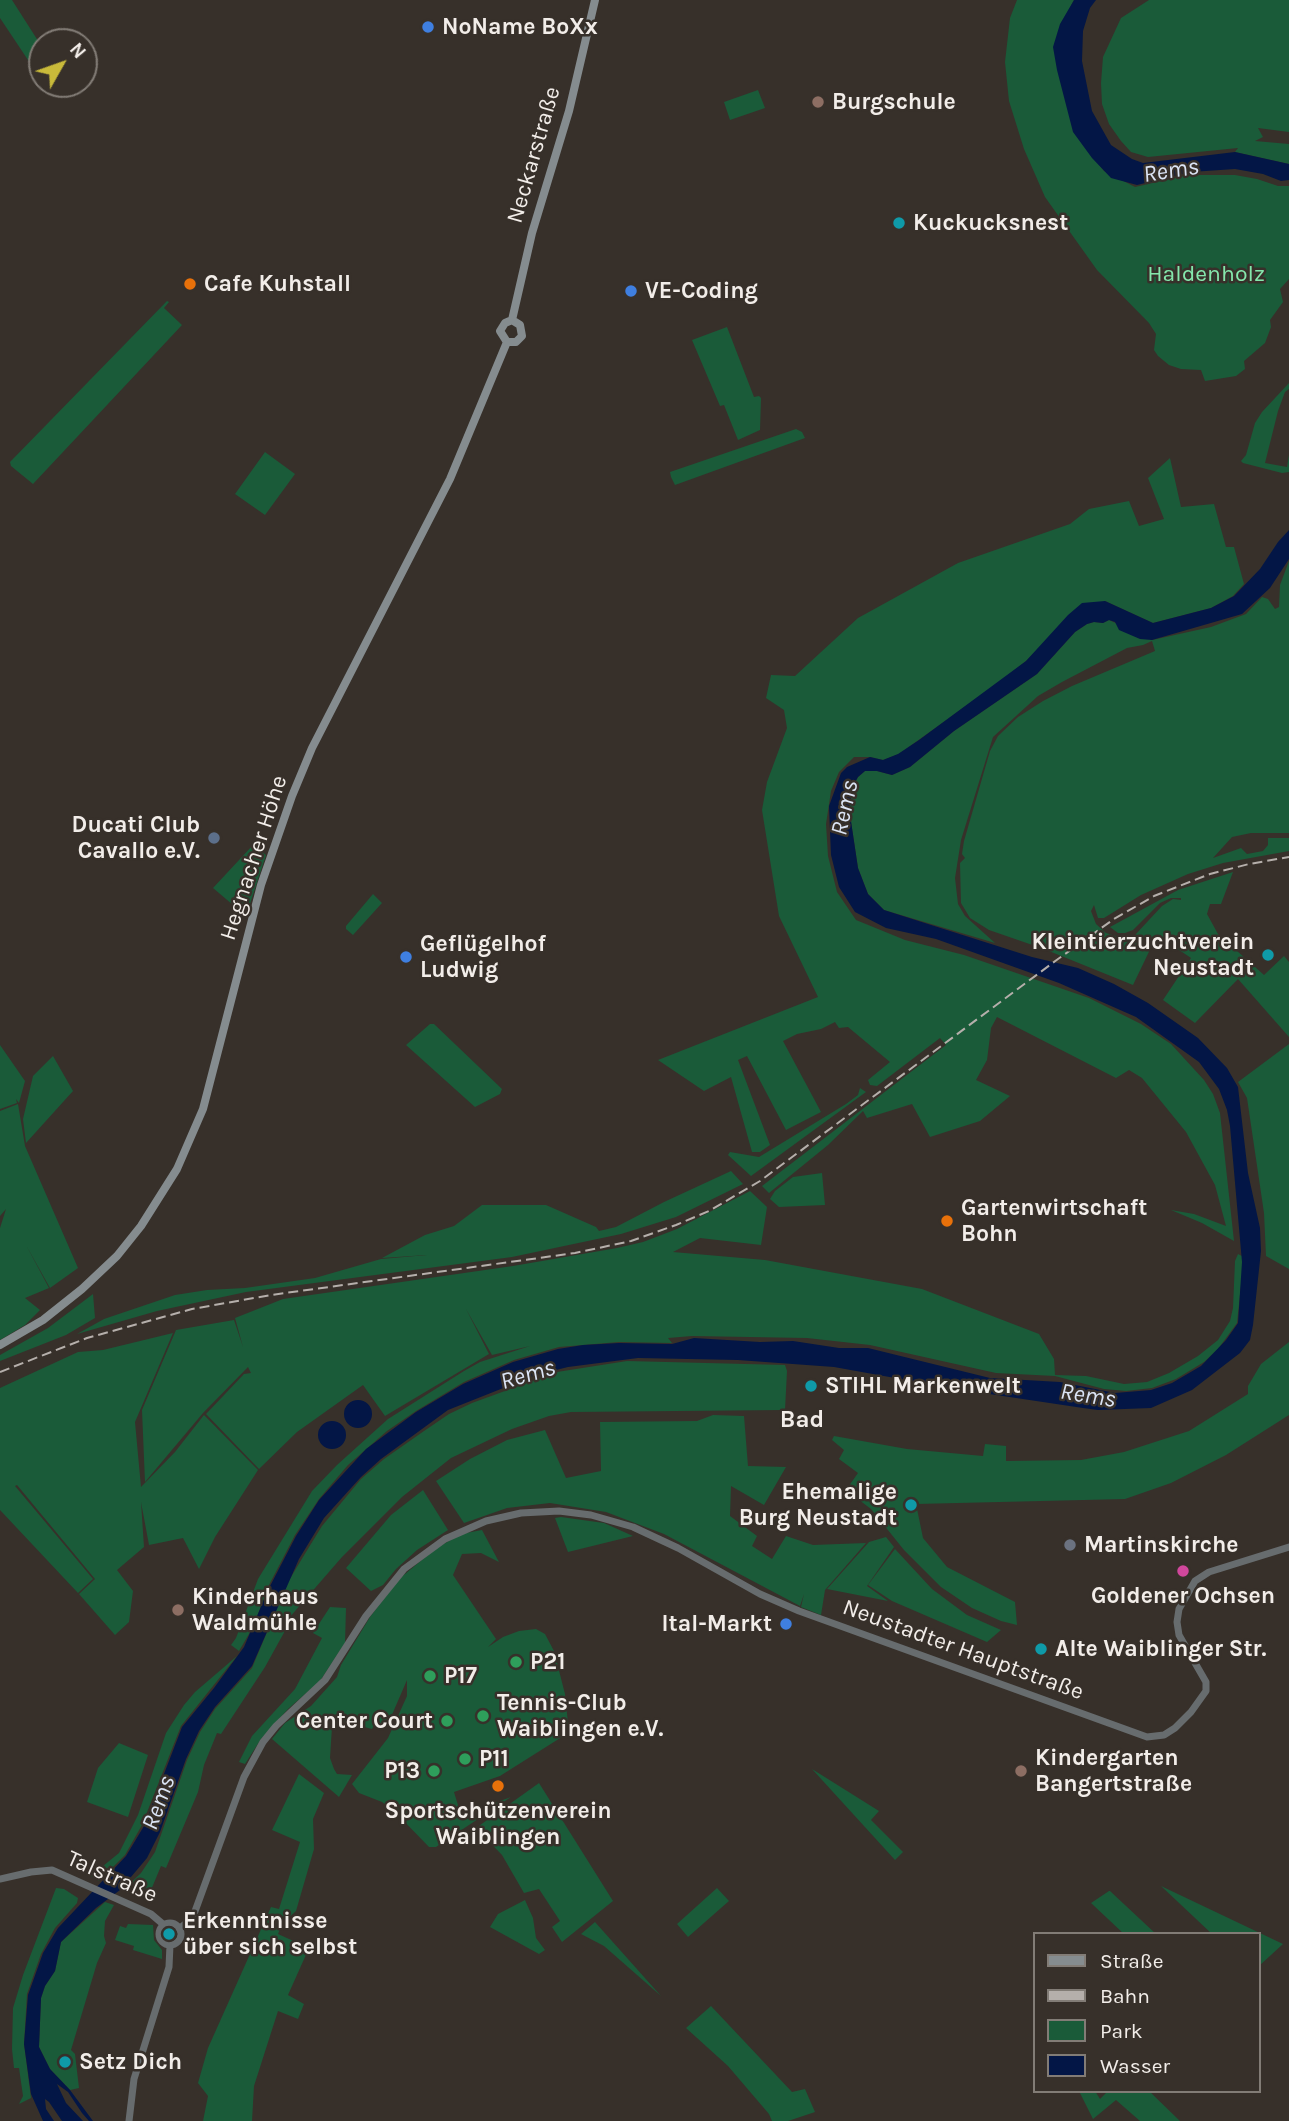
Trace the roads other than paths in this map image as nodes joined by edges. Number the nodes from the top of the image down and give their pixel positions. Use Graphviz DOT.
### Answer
graph roads {
  1 [pos="595,0"];
  2 [pos="512,320"];
  3 [pos="507,342"];
  4 [pos="0,1345"];
  5 [pos="1289,1548"];
  6 [pos="0,1880"];
  7 [pos="164,1925"];
  8 [pos="179,1928"];
  9 [pos="170,1945"];
  10 [pos="128,2121"];
  1 -- 2 [label="main road, Neckarstraße"];
  2 -- 3 [label="main road"];
  2 -- 3 [label="main road"];
  3 -- 4 [label="main road, Hegnacher Höhe"];
  5 -- 8 [label="street, Neustadter Hauptstraße"];
  6 -- 7 [label="street, Talstraße"];
  7 -- 8 [label="street"];
  7 -- 9 [label="street"];
  8 -- 9 [label="street"];
  9 -- 10 [label="street"];
}
